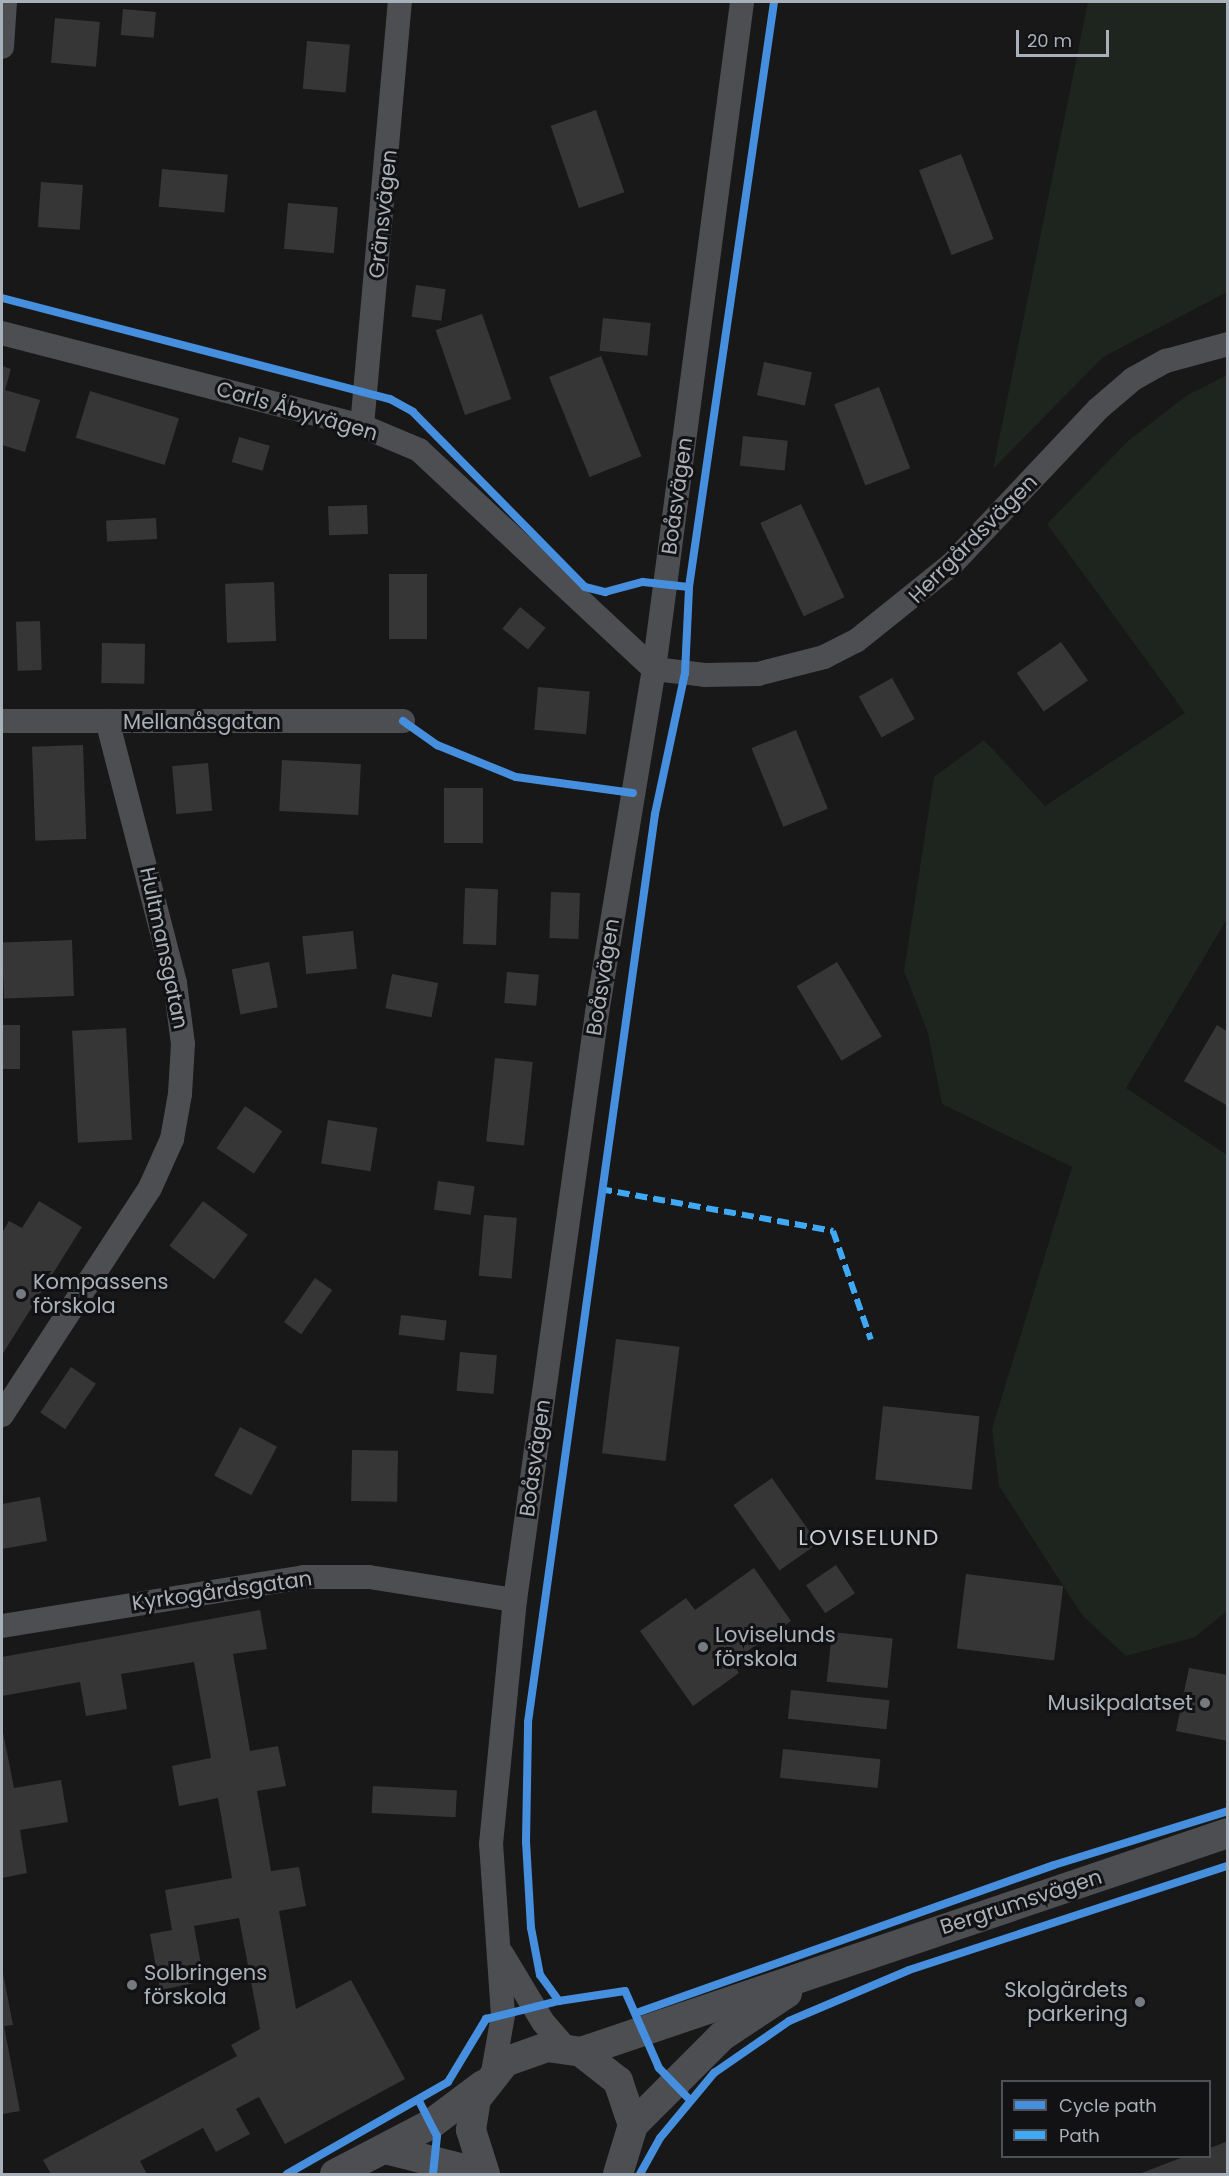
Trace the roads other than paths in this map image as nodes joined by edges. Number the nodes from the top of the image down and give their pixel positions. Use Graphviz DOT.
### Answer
graph roads {
  1 [pos="5,2"];
  2 [pos="400,2"];
  3 [pos="742,2"];
  4 [pos="2,47"];
  5 [pos="2,333"];
  6 [pos="1227,344"];
  7 [pos="362,426"];
  8 [pos="654,669"];
  9 [pos="2,721"];
  10 [pos="404,721"];
  11 [pos="108,723"];
  12 [pos="2,1415"];
  13 [pos="514,1600"];
  14 [pos="2,1626"];
  15 [pos="1227,1833"];
  16 [pos="502,1954"];
  17 [pos="816,1974"];
  18 [pos="573,2050"];
  19 [pos="488,2079"];
  20 [pos="633,2126"];
  21 [pos="371,2162"];
  22 [pos="335,2175"];
  23 [pos="485,2175"];
  24 [pos="618,2175"];
  1 -- 4 [label="street"];
  2 -- 7 [label="street, Gränsvägen"];
  3 -- 8 [label="street, Boåsvägen"];
  5 -- 7 [label="street, Carls Åbyvägen"];
  6 -- 8 [label="street, Herrgårdsvägen"];
  7 -- 8 [label="street, Carls Åbyvägen"];
  8 -- 13 [label="street, Boåsvägen"];
  9 -- 11 [label="street, Mellanåsgatan"];
  10 -- 11 [label="street, Mellanåsgatan"];
  11 -- 12 [label="street, Hultmansgatan"];
  13 -- 14 [label="street, Kyrkogårdsgatan"];
  13 -- 16 [label="street, Boåsvägen"];
  15 -- 17 [label="street, Bergrumsvägen"];
  16 -- 18 [label="street, Boåsvägen"];
  16 -- 19 [label="street, Boåsvägen"];
  17 -- 18 [label="street, Bergrumsvägen"];
  17 -- 20 [label="street, Bergrumsvägen"];
  18 -- 19 [label="street, Bergrumsvägen"];
  18 -- 20 [label="street"];
  19 -- 21 [label="street, Bergrumsvägen"];
  19 -- 23 [label="street"];
  20 -- 24 [label="street"];
  21 -- 22 [label="street, Bergrumsvägen"];
  21 -- 23 [label="street"];
}
